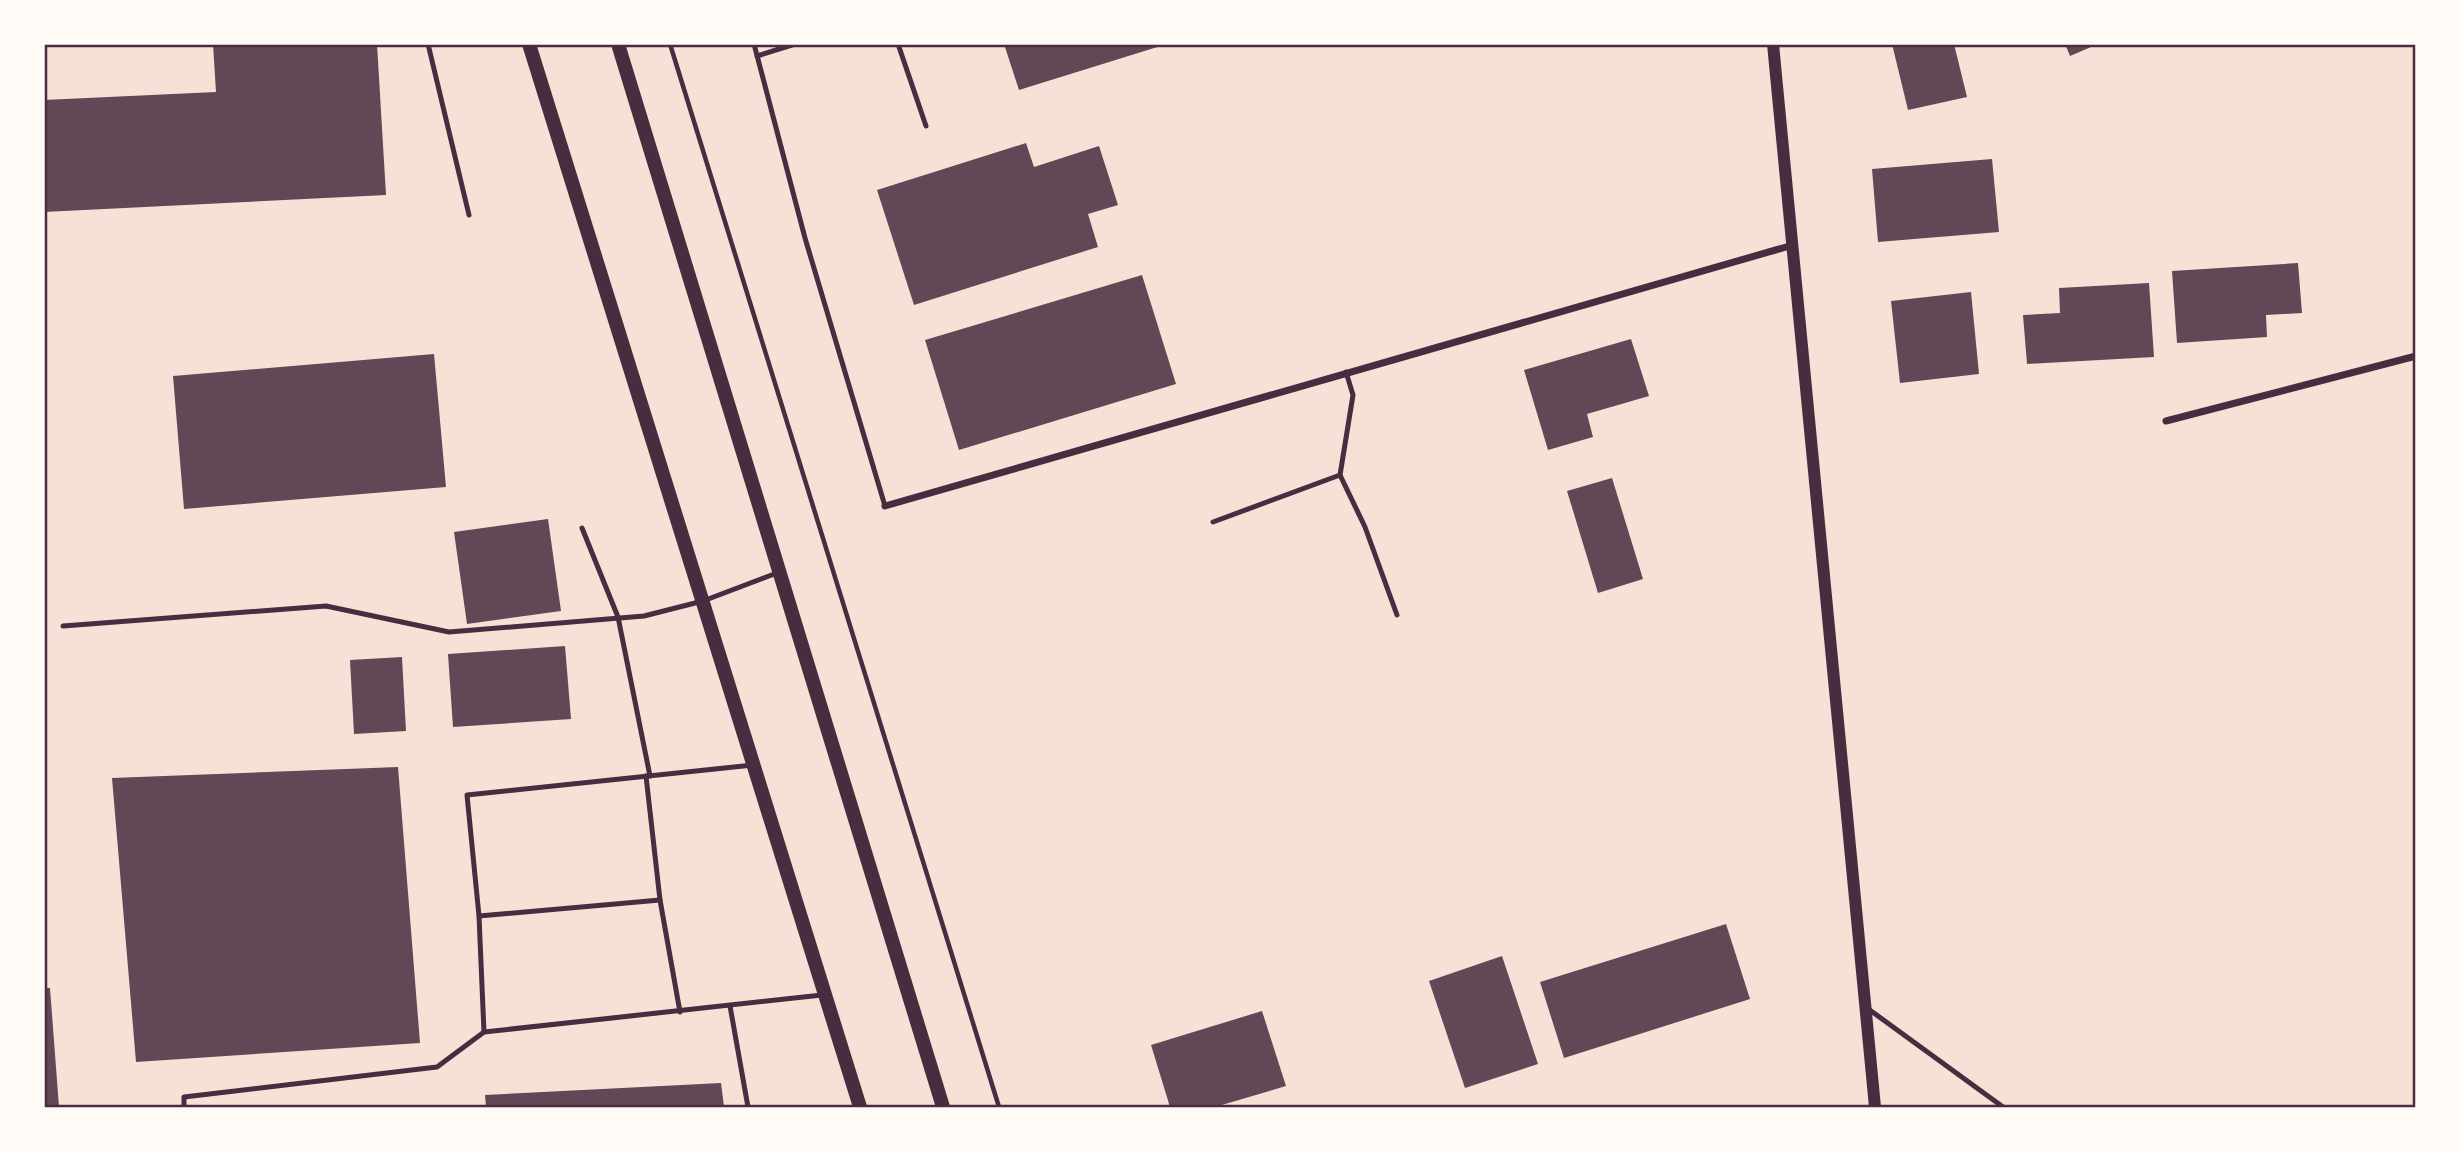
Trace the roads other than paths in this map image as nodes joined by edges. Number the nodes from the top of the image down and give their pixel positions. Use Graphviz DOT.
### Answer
graph roads {
  1 [pos="428,44"];
  2 [pos="529,44"];
  3 [pos="618,44"];
  4 [pos="754,44"];
  5 [pos="795,44"];
  6 [pos="898,44"];
  7 [pos="1773,44"];
  8 [pos="757,56"];
  9 [pos="926,126"];
  10 [pos="469,215"];
  11 [pos="1794,245"];
  12 [pos="2416,356"];
  13 [pos="1346,372"];
  14 [pos="2166,421"];
  15 [pos="1340,475"];
  16 [pos="885,506"];
  17 [pos="1213,522"];
  18 [pos="582,528"];
  19 [pos="777,573"];
  20 [pos="703,601"];
  21 [pos="1397,615"];
  22 [pos="618,617"];
  23 [pos="63,626"];
  24 [pos="754,765"];
  25 [pos="648,776"];
  26 [pos="660,900"];
  27 [pos="479,916"];
  28 [pos="826,995"];
  29 [pos="730,1006"];
  30 [pos="1867,1008"];
  31 [pos="680,1012"];
  32 [pos="484,1032"];
  33 [pos="184,1107"];
  34 [pos="748,1107"];
  35 [pos="860,1107"];
  36 [pos="943,1107"];
  37 [pos="1875,1107"];
  38 [pos="2003,1107"];
  1 -- 10 [label="lane"];
  2 -- 20 [label="main road"];
  3 -- 19 [label="main road"];
  4 -- 8 [label="lane"];
  5 -- 8 [label="lane"];
  6 -- 9 [label="lane"];
  7 -- 11 [label="street"];
  8 -- 16 [label="lane"];
  11 -- 13 [label="street"];
  11 -- 30 [label="street"];
  12 -- 14 [label="street"];
  13 -- 15 [label="lane"];
  13 -- 16 [label="street"];
  15 -- 17 [label="lane"];
  15 -- 21 [label="lane"];
  18 -- 22 [label="lane"];
  19 -- 20 [label="lane"];
  19 -- 36 [label="main road"];
  20 -- 22 [label="lane"];
  20 -- 24 [label="main road"];
  22 -- 23 [label="lane"];
  22 -- 25 [label="lane"];
  24 -- 25 [label="lane"];
  24 -- 28 [label="main road"];
  25 -- 26 [label="lane"];
  25 -- 27 [label="lane"];
  26 -- 27 [label="lane"];
  26 -- 31 [label="lane"];
  27 -- 32 [label="lane"];
  28 -- 29 [label="lane"];
  28 -- 35 [label="main road"];
  29 -- 31 [label="lane"];
  29 -- 34 [label="lane"];
  30 -- 37 [label="street"];
  30 -- 38 [label="lane"];
  31 -- 32 [label="lane"];
  32 -- 33 [label="lane"];
}
